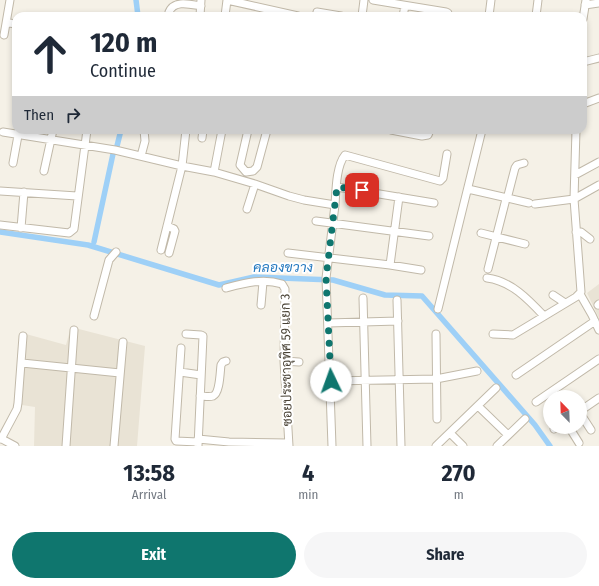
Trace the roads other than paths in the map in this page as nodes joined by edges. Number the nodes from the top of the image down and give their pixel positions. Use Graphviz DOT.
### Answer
graph roads {
  1 [pos="10,0"];
  2 [pos="227,0"];
  3 [pos="364,0"];
  4 [pos="373,0"];
  5 [pos="491,0"];
  6 [pos="538,0"];
  7 [pos="599,2"];
  8 [pos="201,3"];
  9 [pos="255,3"];
  10 [pos="585,3"];
  11 [pos="405,6"];
  12 [pos="169,12"];
  13 [pos="226,12"];
  14 [pos="273,12"];
  15 [pos="362,12"];
  16 [pos="404,12"];
  17 [pos="426,12"];
  18 [pos="446,12"];
  19 [pos="490,12"];
  20 [pos="536,12"];
  21 [pos="4,35"];
  22 [pos="599,58"];
  23 [pos="587,61"];
  24 [pos="599,98"];
  25 [pos="587,102"];
  26 [pos="3,132"];
  27 [pos="12,132"];
  28 [pos="19,134"];
  29 [pos="27,134"];
  30 [pos="53,134"];
  31 [pos="86,134"];
  32 [pos="144,134"];
  33 [pos="186,134"];
  34 [pos="203,134"];
  35 [pos="221,134"];
  36 [pos="247,134"];
  37 [pos="266,134"];
  38 [pos="416,134"];
  39 [pos="428,134"];
  40 [pos="481,134"];
  41 [pos="576,134"];
  42 [pos="202,138"];
  43 [pos="52,140"];
  44 [pos="85,145"];
  45 [pos="447,154"];
  46 [pos="141,156"];
  47 [pos="599,162"];
  48 [pos="13,163"];
  49 [pos="524,163"];
  50 [pos="182,166"];
  51 [pos="44,171"];
  52 [pos="214,172"];
  53 [pos="246,172"];
  54 [pos="575,175"];
  55 [pos="243,180"];
  56 [pos="255,184"];
  57 [pos="599,185"];
  58 [pos="337,187"];
  59 [pos="468,189"];
  60 [pos="0,190"];
  61 [pos="24,192"];
  62 [pos="77,196"];
  63 [pos="399,196"];
  64 [pos="507,199"];
  65 [pos="574,199"];
  66 [pos="434,203"];
  67 [pos="335,205"];
  68 [pos="247,209"];
  69 [pos="316,221"];
  70 [pos="333,224"];
  71 [pos="0,225"];
  72 [pos="167,226"];
  73 [pos="21,228"];
  74 [pos="395,232"];
  75 [pos="576,232"];
  76 [pos="481,233"];
  77 [pos="429,236"];
  78 [pos="497,236"];
  79 [pos="590,239"];
  80 [pos="525,244"];
  81 [pos="161,250"];
  82 [pos="115,253"];
  83 [pos="169,253"];
  84 [pos="288,253"];
  85 [pos="329,258"];
  86 [pos="390,265"];
  87 [pos="488,269"];
  88 [pos="421,270"];
  89 [pos="487,278"];
  90 [pos="263,282"];
  91 [pos="226,288"];
  92 [pos="580,294"];
  93 [pos="554,295"];
  94 [pos="363,298"];
  95 [pos="397,300"];
  96 [pos="565,303"];
  97 [pos="261,305"];
  98 [pos="438,309"];
  99 [pos="94,316"];
  100 [pos="544,316"];
  101 [pos="398,321"];
  102 [pos="595,321"];
  103 [pos="364,322"];
  104 [pos="328,324"];
  105 [pos="74,330"];
  106 [pos="599,330"];
  107 [pos="186,334"];
  108 [pos="436,334"];
  109 [pos="494,334"];
  110 [pos="23,336"];
  111 [pos="123,342"];
  112 [pos="181,348"];
  113 [pos="599,359"];
  114 [pos="226,361"];
  115 [pos="284,361"];
  116 [pos="299,362"];
  117 [pos="22,364"];
  118 [pos="71,368"];
  119 [pos="477,371"];
  120 [pos="180,372"];
  121 [pos="120,373"];
  122 [pos="201,375"];
  123 [pos="516,375"];
  124 [pos="436,379"];
  125 [pos="366,380"];
  126 [pos="399,380"];
  127 [pos="331,381"];
  128 [pos="496,388"];
  129 [pos="200,396"];
  130 [pos="599,398"];
  131 [pos="536,402"];
  132 [pos="478,406"];
  133 [pos="587,407"];
  134 [pos="437,418"];
  135 [pos="525,419"];
  136 [pos="587,423"];
  137 [pos="591,430"];
  138 [pos="450,433"];
  139 [pos="574,434"];
  140 [pos="508,435"];
  141 [pos="1,438"];
  142 [pos="198,442"];
  143 [pos="580,443"];
  144 [pos="288,445"];
  145 [pos="15,446"];
  146 [pos="66,446"];
  147 [pos="114,446"];
  148 [pos="332,446"];
  149 [pos="367,446"];
  150 [pos="401,446"];
  151 [pos="436,446"];
  152 [pos="463,446"];
  153 [pos="498,446"];
  1 -- 21 [label="street"];
  2 -- 9 [label="street"];
  2 -- 13 [label="street"];
  3 -- 15 [label="street"];
  4 -- 11 [label="street"];
  5 -- 19 [label="street"];
  6 -- 20 [label="street"];
  7 -- 10 [label="street"];
  8 -- 12 [label="street"];
  9 -- 14 [label="street"];
  11 -- 16 [label="street"];
  11 -- 17 [label="street"];
  17 -- 18 [label="street"];
  22 -- 23 [label="street"];
  24 -- 25 [label="street"];
  26 -- 27 [label="street"];
  28 -- 48 [label="street"];
  29 -- 43 [label="street"];
  30 -- 43 [label="street"];
  31 -- 44 [label="street"];
  32 -- 46 [label="street"];
  33 -- 50 [label="street"];
  34 -- 42 [label="street"];
  35 -- 52 [label="street"];
  36 -- 53 [label="street"];
  37 -- 53 [label="street"];
  38 -- 39 [label="street"];
  40 -- 59 [label="street"];
  41 -- 54 [label="street"];
  43 -- 44 [label="street"];
  43 -- 51 [label="street"];
  44 -- 46 [label="street"];
  44 -- 62 [label="street"];
  45 -- 58 [label="street"];
  46 -- 50 [label="street"];
  47 -- 54 [label="street"];
  49 -- 64 [label="street"];
  50 -- 52 [label="street"];
  50 -- 72 [label="street"];
  52 -- 55 [label="street"];
  53 -- 55 [label="street"];
  54 -- 65 [label="street"];
  55 -- 56 [label="street"];
  56 -- 67 [label="street"];
  56 -- 68 [label="street"];
  57 -- 65 [label="street"];
  58 -- 63 [label="street"];
  58 -- 67 [label="street"];
  59 -- 64 [label="street"];
  59 -- 98 [label="street"];
  60 -- 61 [label="street"];
  61 -- 62 [label="street"];
  61 -- 73 [label="street"];
  62 -- 73 [label="street"];
  63 -- 66 [label="street"];
  63 -- 74 [label="street"];
  64 -- 65 [label="street"];
  64 -- 78 [label="street"];
  65 -- 75 [label="street"];
  67 -- 70 [label="street"];
  69 -- 70 [label="street"];
  70 -- 74 [label="street"];
  70 -- 85 [label="street"];
  71 -- 73 [label="street"];
  72 -- 81 [label="street"];
  72 -- 83 [label="street"];
  74 -- 77 [label="street"];
  74 -- 86 [label="street"];
  75 -- 79 [label="street"];
  75 -- 92 [label="street"];
  76 -- 78 [label="street"];
  78 -- 80 [label="street"];
  78 -- 87 [label="street"];
  82 -- 99 [label="street"];
  84 -- 85 [label="street"];
  85 -- 86 [label="street"];
  85 -- 104 [label="street"];
  86 -- 88 [label="street"];
  89 -- 100 [label="street"];
  90 -- 91 [label="street, ซอยประชาอุทิศ 59 แยก 3"];
  90 -- 97 [label="street"];
  90 -- 115 [label="street, ซอยประชาอุทิศ 59 แยก 3"];
  92 -- 96 [label="street"];
  92 -- 102 [label="street"];
  93 -- 96 [label="street"];
  94 -- 103 [label="street"];
  95 -- 101 [label="street"];
  96 -- 100 [label="street"];
  100 -- 109 [label="street"];
  101 -- 103 [label="street"];
  101 -- 126 [label="street"];
  102 -- 106 [label="street"];
  102 -- 123 [label="street"];
  103 -- 104 [label="street"];
  103 -- 125 [label="street"];
  104 -- 127 [label="street"];
  105 -- 118 [label="street"];
  107 -- 122 [label="street"];
  108 -- 124 [label="street"];
  110 -- 117 [label="street"];
  111 -- 121 [label="street"];
  112 -- 120 [label="street"];
  113 -- 131 [label="street"];
  114 -- 129 [label="street"];
  115 -- 116 [label="street"];
  115 -- 144 [label="street, ซอยประชาอุทิศ 59 แยก 3"];
  117 -- 118 [label="street"];
  117 -- 141 [label="street"];
  118 -- 121 [label="street"];
  118 -- 146 [label="street"];
  119 -- 124 [label="street"];
  120 -- 122 [label="street"];
  120 -- 142 [label="street"];
  121 -- 147 [label="street"];
  122 -- 129 [label="street"];
  124 -- 126 [label="street"];
  124 -- 134 [label="street"];
  125 -- 126 [label="street"];
  125 -- 127 [label="street"];
  125 -- 149 [label="street"];
  126 -- 150 [label="street"];
  127 -- 148 [label="street"];
  128 -- 132 [label="street"];
  129 -- 142 [label="street"];
  130 -- 133 [label="street"];
  132 -- 138 [label="street"];
  132 -- 140 [label="street"];
  135 -- 140 [label="street"];
  136 -- 137 [label="street"];
  138 -- 151 [label="street"];
  138 -- 152 [label="street"];
  139 -- 143 [label="street"];
  140 -- 153 [label="street"];
  141 -- 145 [label="street"];
  142 -- 144 [label="street"];
}
